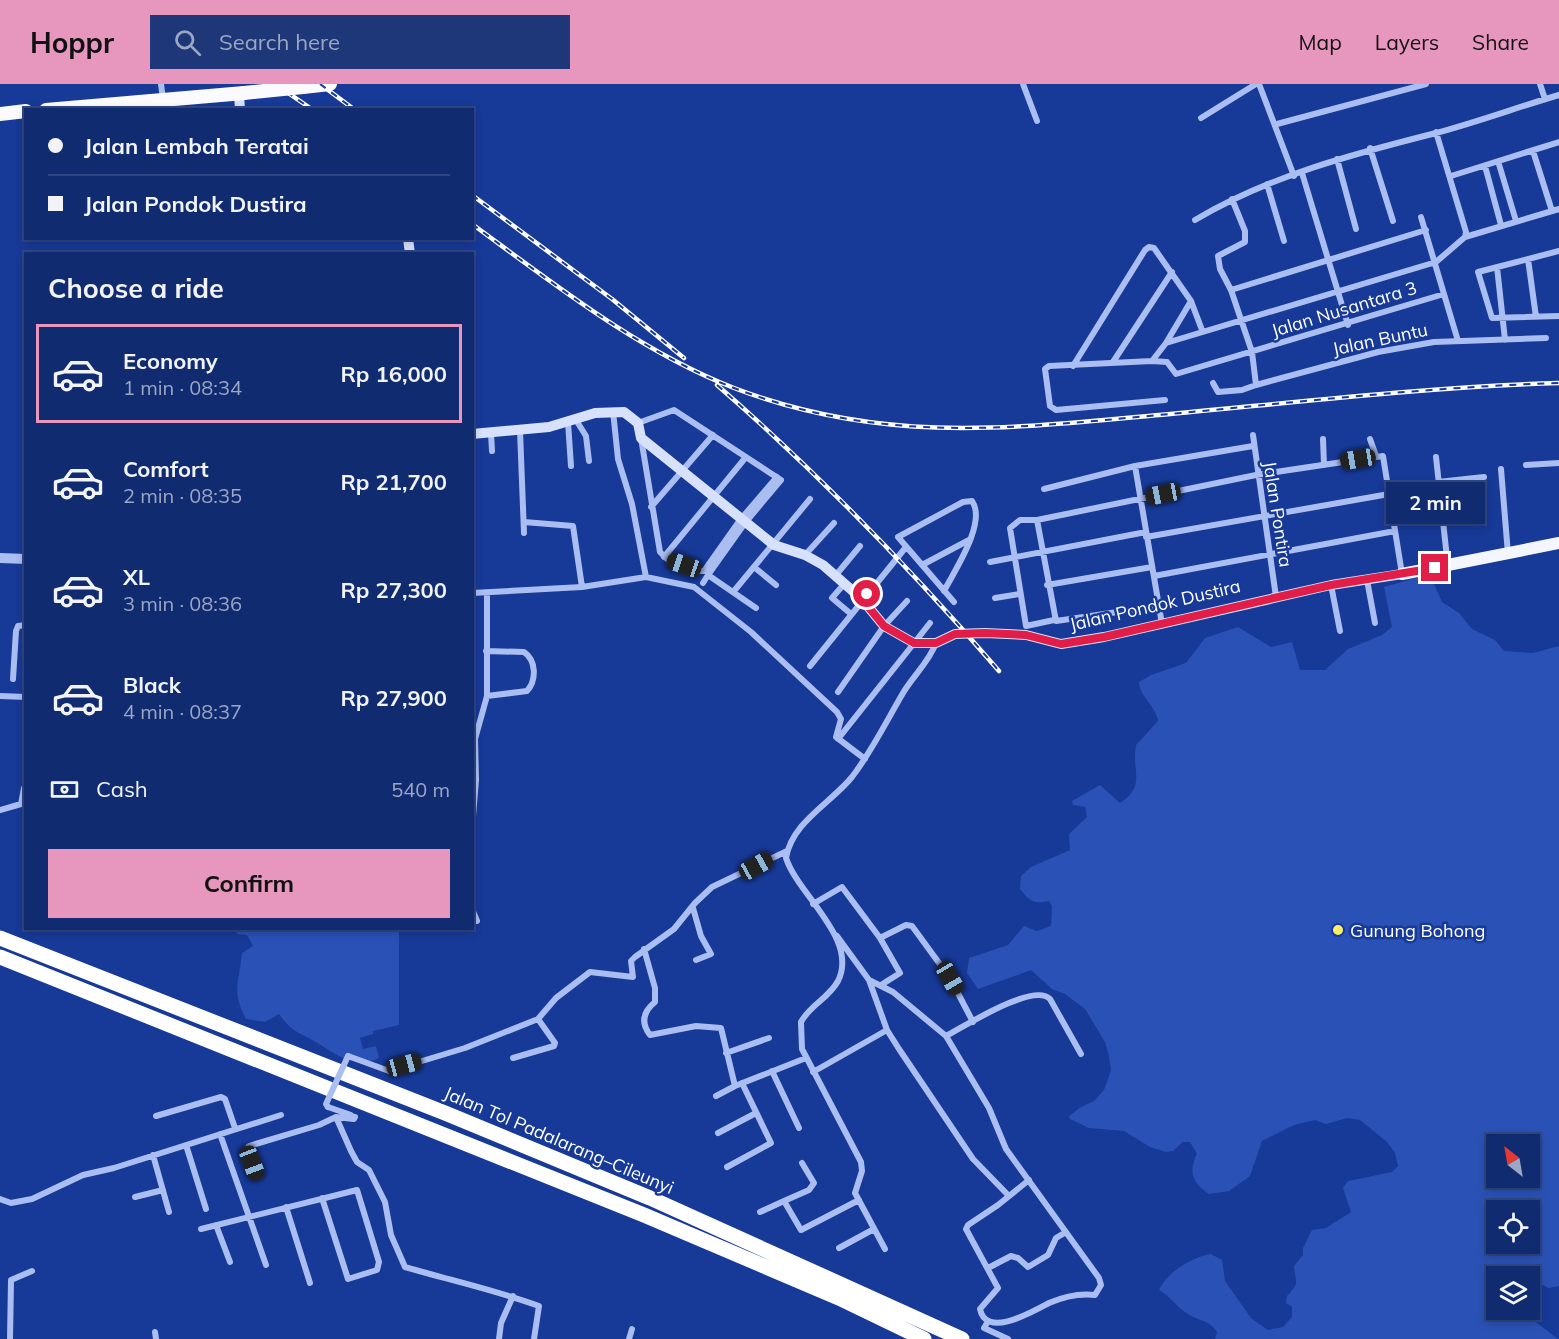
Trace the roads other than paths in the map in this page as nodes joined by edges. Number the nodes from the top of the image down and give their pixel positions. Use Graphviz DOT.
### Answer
graph roads {
  1 [pos="161,84"];
  2 [pos="325,84"];
  3 [pos="330,84"];
  4 [pos="1023,84"];
  5 [pos="1258,84"];
  6 [pos="1426,84"];
  7 [pos="1540,84"];
  8 [pos="242,93"];
  9 [pos="1559,95"];
  10 [pos="1545,99"];
  11 [pos="163,100"];
  12 [pos="69,108"];
  13 [pos="240,108"];
  14 [pos="24,111"];
  15 [pos="0,114"];
  16 [pos="1201,118"];
  17 [pos="1037,121"];
  18 [pos="1277,124"];
  19 [pos="1436,132"];
  20 [pos="1559,142"];
  21 [pos="1370,148"];
  22 [pos="1533,151"];
  23 [pos="1336,159"];
  24 [pos="1498,162"];
  25 [pos="1485,166"];
  26 [pos="1302,173"];
  27 [pos="1294,176"];
  28 [pos="1451,176"];
  29 [pos="1267,184"];
  30 [pos="1232,200"];
  31 [pos="1556,210"];
  32 [pos="1421,217"];
  33 [pos="1194,220"];
  34 [pos="1393,221"];
  35 [pos="1516,221"];
  36 [pos="1501,225"];
  37 [pos="1356,229"];
  38 [pos="1426,231"];
  39 [pos="1465,237"];
  40 [pos="1284,241"];
  41 [pos="1559,251"];
  42 [pos="1528,259"];
  43 [pos="1329,261"];
  44 [pos="1436,262"];
  45 [pos="1497,267"];
  46 [pos="1172,272"];
  47 [pos="1338,290"];
  48 [pos="1231,291"];
  49 [pos="1444,294"];
  50 [pos="1191,301"];
  51 [pos="1559,316"];
  52 [pos="1536,317"];
  53 [pos="1504,319"];
  54 [pos="1241,321"];
  55 [pos="1348,325"];
  56 [pos="1202,330"];
  57 [pos="1546,338"];
  58 [pos="1505,340"];
  59 [pos="1458,341"];
  60 [pos="1166,343"];
  61 [pos="1252,352"];
  62 [pos="1152,361"];
  63 [pos="1113,362"];
  64 [pos="1073,366"];
  65 [pos="1213,383"];
  66 [pos="1256,384"];
  67 [pos="1165,400"];
  68 [pos="613,411"];
  69 [pos="572,421"];
  70 [pos="638,423"];
  71 [pos="520,431"];
  72 [pos="491,433"];
  73 [pos="474,434"];
  74 [pos="713,435"];
  75 [pos="1252,435"];
  76 [pos="641,438"];
  77 [pos="1323,439"];
  78 [pos="1370,439"];
  79 [pos="1253,446"];
  80 [pos="492,451"];
  81 [pos="1376,456"];
  82 [pos="746,457"];
  83 [pos="1436,457"];
  84 [pos="589,461"];
  85 [pos="1559,463"];
  86 [pos="1324,465"];
  87 [pos="1526,465"];
  88 [pos="571,466"];
  89 [pos="1135,466"];
  90 [pos="1501,469"];
  91 [pos="683,471"];
  92 [pos="1256,475"];
  93 [pos="1484,477"];
  94 [pos="1438,482"];
  95 [pos="1044,489"];
  96 [pos="1389,494"];
  97 [pos="714,497"];
  98 [pos="810,499"];
  99 [pos="1140,499"];
  100 [pos="651,507"];
  101 [pos="1262,514"];
  102 [pos="1037,520"];
  103 [pos="524,522"];
  104 [pos="743,522"];
  105 [pos="834,523"];
  106 [pos="1395,531"];
  107 [pos="524,533"];
  108 [pos="1146,534"];
  109 [pos="970,540"];
  110 [pos="1559,543"];
  111 [pos="774,545"];
  112 [pos="860,546"];
  113 [pos="906,547"];
  114 [pos="1041,552"];
  115 [pos="805,555"];
  116 [pos="1269,555"];
  117 [pos="1508,555"];
  118 [pos="663,557"];
  119 [pos="1012,557"];
  120 [pos="0,558"];
  121 [pos="24,559"];
  122 [pos="990,562"];
  123 [pos="922,565"];
  124 [pos="1451,565"];
  125 [pos="754,567"];
  126 [pos="1152,567"];
  127 [pos="1402,574"];
  128 [pos="708,575"];
  129 [pos="836,575"];
  130 [pos="1155,576"];
  131 [pos="646,577"];
  132 [pos="1367,580"];
  133 [pos="703,583"];
  134 [pos="845,583"];
  135 [pos="776,585"];
  136 [pos="1047,585"];
  137 [pos="1331,585"];
  138 [pos="582,587"];
  139 [pos="734,591"];
  140 [pos="944,591"];
  141 [pos="474,592"];
  142 [pos="487,593"];
  143 [pos="1019,594"];
  144 [pos="1276,597"];
  145 [pos="995,598"];
  146 [pos="862,599"];
  147 [pos="907,601"];
  148 [pos="954,602"];
  149 [pos="1159,606"];
  150 [pos="756,608"];
  151 [pos="851,614"];
  152 [pos="1054,620"];
  153 [pos="930,623"];
  154 [pos="1375,623"];
  155 [pos="1162,624"];
  156 [pos="24,625"];
  157 [pos="884,626"];
  158 [pos="1340,631"];
  159 [pos="914,643"];
  160 [pos="936,643"];
  161 [pos="486,651"];
  162 [pos="810,666"];
  163 [pos="13,680"];
  164 [pos="838,692"];
  165 [pos="0,696"];
  166 [pos="487,696"];
  167 [pos="24,697"];
  168 [pos="838,739"];
  169 [pos="865,759"];
  170 [pos="474,761"];
  171 [pos="24,788"];
  172 [pos="0,810"];
  173 [pos="787,851"];
  174 [pos="813,904"];
  175 [pos="693,908"];
  176 [pos="474,914"];
  177 [pos="477,921"];
  178 [pos="836,934"];
  179 [pos="0,938"];
  180 [pos="880,938"];
  181 [pos="644,949"];
  182 [pos="0,957"];
  183 [pos="696,960"];
  184 [pos="869,981"];
  185 [pos="881,985"];
  186 [pos="538,1019"];
  187 [pos="973,1022"];
  188 [pos="887,1030"];
  189 [pos="946,1036"];
  190 [pos="769,1038"];
  191 [pos="726,1053"];
  192 [pos="1081,1054"];
  193 [pos="513,1058"];
  194 [pos="806,1058"];
  195 [pos="772,1071"];
  196 [pos="813,1072"];
  197 [pos="739,1085"];
  198 [pos="716,1096"];
  199 [pos="756,1113"];
  200 [pos="280,1114"];
  201 [pos="156,1116"];
  202 [pos="336,1117"];
  203 [pos="235,1128"];
  204 [pos="799,1128"];
  205 [pos="718,1133"];
  206 [pos="220,1134"];
  207 [pos="186,1145"];
  208 [pos="153,1155"];
  209 [pos="802,1163"];
  210 [pos="727,1167"];
  211 [pos="257,1177"];
  212 [pos="1029,1179"];
  213 [pos="163,1190"];
  214 [pos="1009,1196"];
  215 [pos="135,1197"];
  216 [pos="322,1198"];
  217 [pos="0,1199"];
  218 [pos="859,1200"];
  219 [pos="784,1201"];
  220 [pos="286,1207"];
  221 [pos="206,1209"];
  222 [pos="169,1212"];
  223 [pos="760,1212"];
  224 [pos="249,1217"];
  225 [pos="216,1225"];
  226 [pos="201,1229"];
  227 [pos="874,1229"];
  228 [pos="1065,1232"];
  229 [pos="839,1248"];
  230 [pos="885,1249"];
  231 [pos="230,1262"];
  232 [pos="266,1264"];
  233 [pos="988,1268"];
  234 [pos="32,1271"];
  235 [pos="310,1283"];
  236 [pos="513,1296"];
  237 [pos="987,1323"];
  238 [pos="632,1329"];
  239 [pos="10,1339"];
  240 [pos="499,1339"];
  241 [pos="534,1339"];
  242 [pos="629,1339"];
  243 [pos="924,1339"];
  244 [pos="962,1339"];
  245 [pos="1008,1339"];
  1 -- 11 [label="street"];
  2 -- 3 [label="highway"];
  2 -- 8 [label="highway, bridge"];
  4 -- 17 [label="street"];
  5 -- 16 [label="street"];
  5 -- 18 [label="street"];
  6 -- 18 [label="street"];
  7 -- 10 [label="street"];
  8 -- 11 [label="highway"];
  8 -- 13 [label="main road"];
  9 -- 10 [label="street"];
  10 -- 19 [label="street"];
  11 -- 12 [label="highway"];
  14 -- 15 [label="highway"];
  18 -- 27 [label="street"];
  19 -- 21 [label="street"];
  19 -- 28 [label="street"];
  20 -- 22 [label="street"];
  21 -- 23 [label="street"];
  21 -- 34 [label="street"];
  22 -- 24 [label="street"];
  22 -- 31 [label="street"];
  23 -- 26 [label="street"];
  23 -- 37 [label="street"];
  24 -- 25 [label="street"];
  24 -- 35 [label="street"];
  25 -- 28 [label="street"];
  25 -- 36 [label="street"];
  26 -- 27 [label="street"];
  26 -- 43 [label="street"];
  27 -- 29 [label="street"];
  28 -- 39 [label="street"];
  29 -- 30 [label="street"];
  29 -- 40 [label="street"];
  30 -- 33 [label="street"];
  30 -- 48 [label="street"];
  31 -- 35 [label="street"];
  32 -- 38 [label="street"];
  35 -- 36 [label="street"];
  36 -- 39 [label="street"];
  38 -- 43 [label="street"];
  38 -- 44 [label="street"];
  39 -- 44 [label="street"];
  41 -- 42 [label="street"];
  42 -- 45 [label="street"];
  42 -- 52 [label="street"];
  43 -- 47 [label="street"];
  43 -- 48 [label="street"];
  44 -- 47 [label="street"];
  44 -- 49 [label="street"];
  45 -- 53 [label="street"];
  45 -- 53 [label="street"];
  46 -- 50 [label="street"];
  46 -- 63 [label="street"];
  46 -- 64 [label="street"];
  47 -- 54 [label="street"];
  47 -- 55 [label="street"];
  48 -- 54 [label="street"];
  49 -- 55 [label="street, Jalan Nusantara 3"];
  49 -- 59 [label="street"];
  50 -- 56 [label="street"];
  50 -- 60 [label="street"];
  51 -- 52 [label="street"];
  52 -- 53 [label="street"];
  53 -- 58 [label="street"];
  54 -- 56 [label="street"];
  54 -- 61 [label="street"];
  55 -- 61 [label="street, Jalan Nusantara 3"];
  56 -- 60 [label="street"];
  57 -- 58 [label="street, Jalan Buntu"];
  58 -- 59 [label="street, Jalan Buntu"];
  59 -- 66 [label="street, Jalan Buntu"];
  60 -- 62 [label="street"];
  61 -- 62 [label="street, Jalan Nusantara 3"];
  61 -- 66 [label="street"];
  62 -- 63 [label="street"];
  63 -- 64 [label="street"];
  64 -- 67 [label="street"];
  65 -- 66 [label="street, Jalan Buntu"];
  68 -- 69 [label="main road"];
  68 -- 70 [label="main road"];
  68 -- 131 [label="street"];
  69 -- 71 [label="main road"];
  69 -- 84 [label="street"];
  69 -- 88 [label="street"];
  70 -- 74 [label="street"];
  70 -- 76 [label="main road"];
  71 -- 72 [label="main road"];
  71 -- 103 [label="street"];
  72 -- 73 [label="main road"];
  72 -- 80 [label="street"];
  74 -- 82 [label="street"];
  74 -- 91 [label="street"];
  75 -- 79 [label="street, Jalan Pontira"];
  76 -- 91 [label="main road"];
  76 -- 100 [label="street"];
  77 -- 86 [label="street"];
  78 -- 81 [label="street"];
  79 -- 89 [label="street"];
  79 -- 92 [label="street, Jalan Pontira"];
  81 -- 86 [label="street"];
  81 -- 96 [label="street"];
  82 -- 97 [label="street"];
  82 -- 104 [label="street"];
  83 -- 94 [label="street"];
  85 -- 87 [label="street"];
  86 -- 92 [label="street"];
  89 -- 95 [label="street"];
  89 -- 99 [label="street"];
  90 -- 117 [label="street"];
  91 -- 97 [label="main road"];
  91 -- 100 [label="street"];
  92 -- 99 [label="street"];
  92 -- 101 [label="street, Jalan Pontira"];
  93 -- 94 [label="street"];
  94 -- 124 [label="street"];
  96 -- 101 [label="street"];
  96 -- 106 [label="street"];
  97 -- 104 [label="main road"];
  97 -- 118 [label="street"];
  98 -- 111 [label="street"];
  99 -- 102 [label="street"];
  99 -- 108 [label="street"];
  100 -- 118 [label="street"];
  101 -- 108 [label="street"];
  101 -- 116 [label="street, Jalan Pontira"];
  102 -- 114 [label="street"];
  102 -- 119 [label="street"];
  103 -- 107 [label="street"];
  103 -- 138 [label="street"];
  104 -- 111 [label="main road"];
  104 -- 118 [label="street"];
  104 -- 128 [label="street"];
  105 -- 115 [label="street"];
  106 -- 116 [label="street"];
  106 -- 127 [label="street"];
  108 -- 114 [label="street"];
  108 -- 126 [label="street"];
  109 -- 113 [label="street"];
  109 -- 123 [label="street"];
  109 -- 140 [label="street"];
  110 -- 117 [label="main road, Jalan Pondok Dustira"];
  111 -- 115 [label="main road"];
  111 -- 125 [label="street"];
  112 -- 129 [label="street"];
  113 -- 123 [label="street"];
  113 -- 146 [label="street"];
  114 -- 119 [label="street"];
  114 -- 136 [label="street"];
  115 -- 129 [label="main road"];
  116 -- 130 [label="street"];
  116 -- 144 [label="street, Jalan Pontira"];
  117 -- 124 [label="main road, Jalan Pondok Dustira"];
  119 -- 122 [label="street"];
  119 -- 143 [label="street"];
  120 -- 121 [label="street"];
  123 -- 140 [label="street"];
  124 -- 127 [label="main road, Jalan Pondok Dustira"];
  125 -- 135 [label="street"];
  125 -- 139 [label="street"];
  126 -- 130 [label="street"];
  126 -- 136 [label="street"];
  127 -- 132 [label="main road, Jalan Pondok Dustira"];
  128 -- 133 [label="street"];
  128 -- 139 [label="street"];
  129 -- 134 [label="main road"];
  130 -- 149 [label="street"];
  131 -- 138 [label="street"];
  131 -- 168 [label="street"];
  132 -- 137 [label="main road, Jalan Pondok Dustira"];
  132 -- 154 [label="street"];
  134 -- 146 [label="main road"];
  134 -- 151 [label="street"];
  136 -- 152 [label="street"];
  137 -- 144 [label="main road, Jalan Pondok Dustira"];
  137 -- 158 [label="street"];
  138 -- 142 [label="street"];
  139 -- 150 [label="street"];
  140 -- 148 [label="street"];
  141 -- 142 [label="street"];
  142 -- 161 [label="street"];
  143 -- 145 [label="street"];
  143 -- 152 [label="street"];
  144 -- 155 [label="main road, Jalan Pondok Dustira"];
  146 -- 151 [label="street"];
  146 -- 157 [label="main road"];
  147 -- 157 [label="street"];
  149 -- 152 [label="street"];
  149 -- 155 [label="street"];
  151 -- 162 [label="street"];
  153 -- 159 [label="street"];
  155 -- 160 [label="main road, Jalan Pondok Dustira"];
  156 -- 163 [label="street"];
  157 -- 159 [label="main road"];
  157 -- 164 [label="street"];
  159 -- 160 [label="main road, Jalan Pondok Dustira"];
  159 -- 168 [label="street"];
  160 -- 169 [label="street"];
  161 -- 166 [label="street"];
  161 -- 166 [label="street"];
  165 -- 167 [label="street"];
  166 -- 170 [label="street"];
  168 -- 169 [label="street"];
  169 -- 173 [label="street"];
  171 -- 172 [label="street"];
  173 -- 174 [label="street"];
  173 -- 175 [label="street"];
  174 -- 178 [label="street"];
  174 -- 180 [label="street"];
  175 -- 181 [label="street"];
  175 -- 183 [label="street"];
  176 -- 177 [label="street"];
  178 -- 184 [label="street"];
  178 -- 194 [label="street"];
  179 -- 244 [label="highway, Jalan Tol Padalarang–Cileunyi"];
  180 -- 185 [label="street"];
  180 -- 187 [label="street"];
  181 -- 186 [label="street"];
  181 -- 191 [label="street"];
  182 -- 243 [label="highway, Jalan Tol Padalarang–Cileunyi"];
  184 -- 185 [label="street"];
  184 -- 188 [label="street"];
  185 -- 189 [label="street"];
  186 -- 193 [label="street"];
  186 -- 202 [label="street, bridge"];
  187 -- 189 [label="street"];
  187 -- 192 [label="street"];
  188 -- 196 [label="street"];
  188 -- 214 [label="street"];
  189 -- 212 [label="street"];
  190 -- 191 [label="street"];
  191 -- 197 [label="street"];
  194 -- 195 [label="street"];
  194 -- 196 [label="street"];
  195 -- 197 [label="street"];
  195 -- 204 [label="street"];
  196 -- 218 [label="street"];
  197 -- 198 [label="street"];
  197 -- 199 [label="street"];
  199 -- 205 [label="street"];
  199 -- 210 [label="street"];
  200 -- 203 [label="street"];
  201 -- 203 [label="street"];
  202 -- 211 [label="street"];
  202 -- 236 [label="street"];
  203 -- 206 [label="street"];
  206 -- 207 [label="street"];
  206 -- 224 [label="street"];
  207 -- 208 [label="street"];
  207 -- 221 [label="street"];
  208 -- 213 [label="street"];
  208 -- 217 [label="street"];
  209 -- 219 [label="street"];
  212 -- 214 [label="street"];
  212 -- 228 [label="street"];
  213 -- 215 [label="street"];
  213 -- 222 [label="street"];
  214 -- 233 [label="street"];
  216 -- 216 [label="street"];
  216 -- 220 [label="street"];
  218 -- 219 [label="street"];
  218 -- 227 [label="street"];
  219 -- 223 [label="street"];
  220 -- 224 [label="street"];
  220 -- 235 [label="street"];
  224 -- 225 [label="street"];
  224 -- 232 [label="street"];
  225 -- 226 [label="street"];
  225 -- 231 [label="street"];
  227 -- 229 [label="street"];
  227 -- 230 [label="street"];
  228 -- 233 [label="street"];
  228 -- 237 [label="street"];
  233 -- 237 [label="street"];
  234 -- 239 [label="street"];
  236 -- 240 [label="street"];
  236 -- 241 [label="street"];
  237 -- 245 [label="street"];
  238 -- 242 [label="street"];
}
